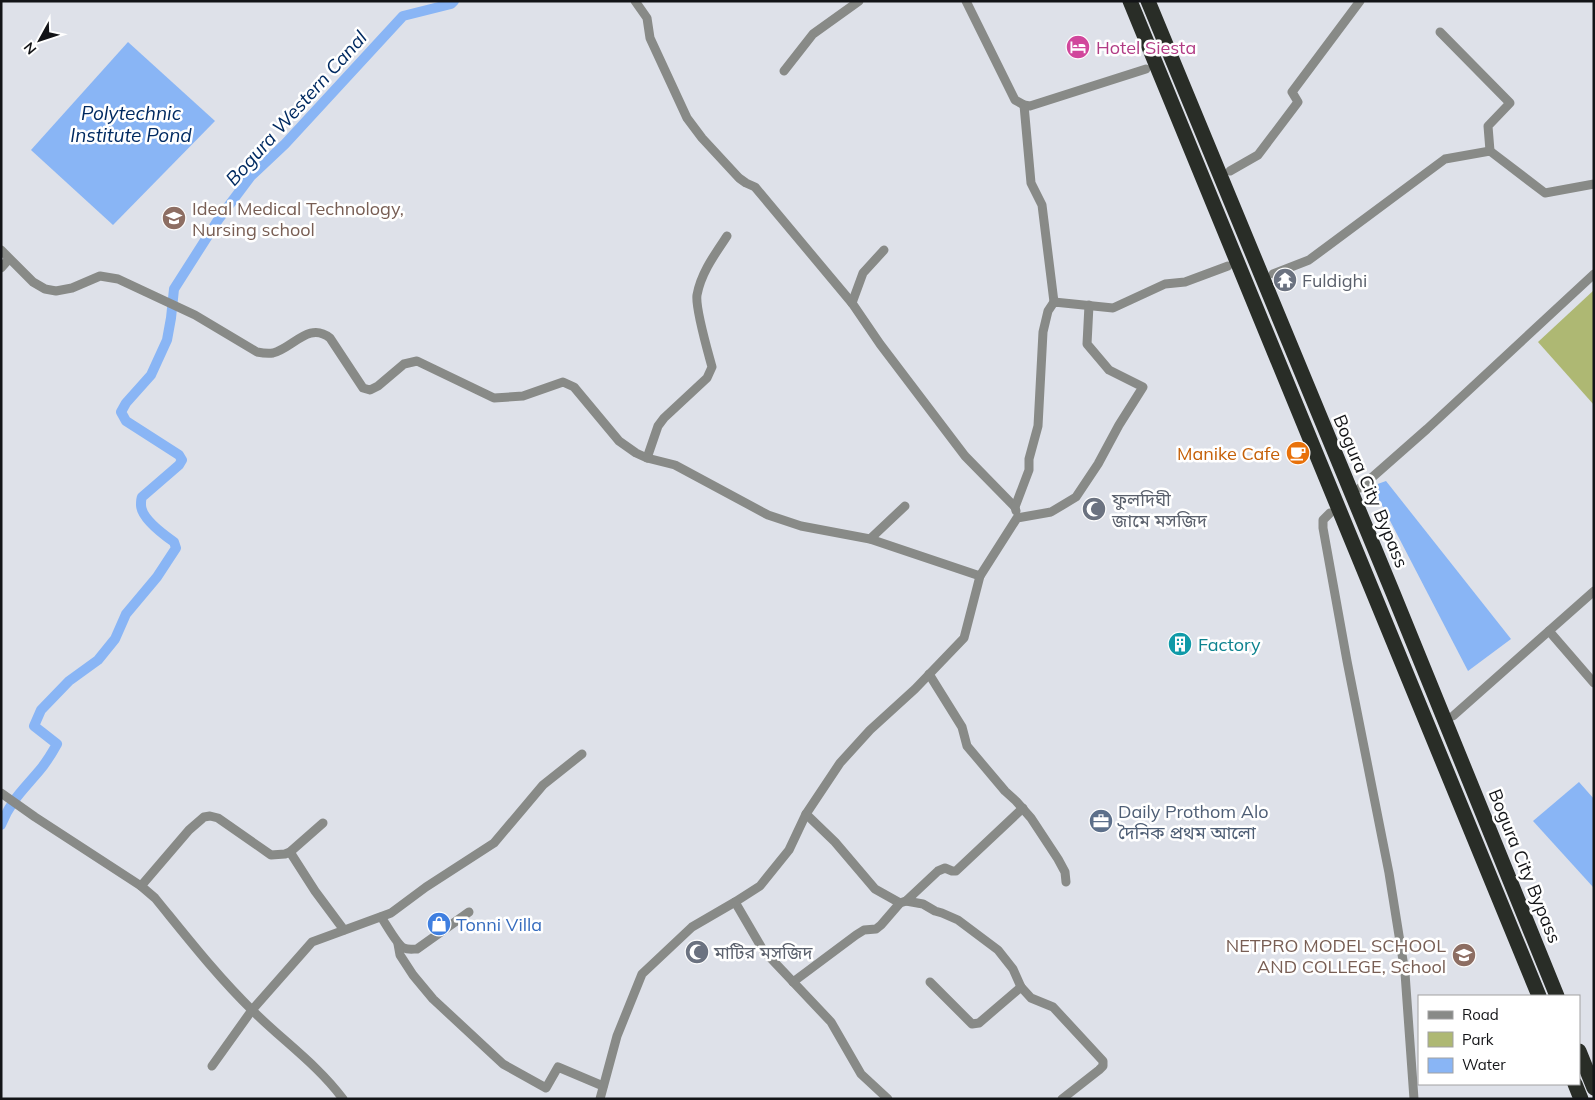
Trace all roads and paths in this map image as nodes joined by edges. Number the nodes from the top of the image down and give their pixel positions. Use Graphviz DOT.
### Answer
graph roads {
  1 [pos="635,1"];
  2 [pos="859,1"];
  3 [pos="966,1"];
  4 [pos="1130,1"];
  5 [pos="1148,1"];
  6 [pos="1360,1"];
  7 [pos="1440,32"];
  8 [pos="1146,69"];
  9 [pos="784,71"];
  10 [pos="1024,105"];
  11 [pos="1490,151"];
  12 [pos="1230,171"];
  13 [pos="1594,184"];
  14 [pos="727,236"];
  15 [pos="1,250"];
  16 [pos="884,250"];
  17 [pos="9,259"];
  18 [pos="1228,266"];
  19 [pos="1,268"];
  20 [pos="1273,274"];
  21 [pos="1594,274"];
  22 [pos="1054,302"];
  23 [pos="852,303"];
  24 [pos="1089,305"];
  25 [pos="648,458"];
  26 [pos="1360,488"];
  27 [pos="905,506"];
  28 [pos="1016,507"];
  29 [pos="1330,514"];
  30 [pos="1017,518"];
  31 [pos="870,539"];
  32 [pos="980,576"];
  33 [pos="1594,591"];
  34 [pos="1549,631"];
  35 [pos="929,674"];
  36 [pos="1594,683"];
  37 [pos="1453,716"];
  38 [pos="582,754"];
  39 [pos="1,792"];
  40 [pos="1023,808"];
  41 [pos="806,814"];
  42 [pos="323,823"];
  43 [pos="290,852"];
  44 [pos="1066,882"];
  45 [pos="141,886"];
  46 [pos="735,902"];
  47 [pos="903,902"];
  48 [pos="469,912"];
  49 [pos="381,917"];
  50 [pos="344,930"];
  51 [pos="398,944"];
  52 [pos="794,982"];
  53 [pos="930,982"];
  54 [pos="1021,987"];
  55 [pos="1539,995"];
  56 [pos="1557,995"];
  57 [pos="252,1010"];
  58 [pos="1580,1053"];
  59 [pos="212,1066"];
  60 [pos="1574,1085"];
  61 [pos="603,1086"];
  62 [pos="1594,1088"];
  63 [pos="343,1099"];
  64 [pos="600,1099"];
  65 [pos="888,1099"];
  66 [pos="1062,1099"];
  67 [pos="1414,1099"];
  68 [pos="1581,1099"];
  1 -- 23 [label="street"];
  2 -- 9 [label="street"];
  3 -- 10 [label="street"];
  4 -- 55 [label="highway, Bogura City Bypass"];
  5 -- 56 [label="highway, Bogura City Bypass"];
  6 -- 12 [label="street"];
  7 -- 11 [label="street"];
  8 -- 10 [label="street"];
  10 -- 22 [label="street"];
  11 -- 13 [label="street"];
  11 -- 20 [label="street"];
  14 -- 25 [label="street"];
  15 -- 17 [label="street"];
  16 -- 23 [label="street"];
  17 -- 19 [label="street"];
  17 -- 25 [label="street"];
  18 -- 24 [label="street"];
  21 -- 26 [label="street"];
  22 -- 24 [label="street"];
  22 -- 28 [label="street"];
  23 -- 28 [label="street"];
  24 -- 30 [label="street"];
  25 -- 31 [label="street"];
  27 -- 31 [label="street"];
  28 -- 30 [label="street"];
  29 -- 67 [label="street"];
  30 -- 32 [label="street"];
  31 -- 32 [label="street"];
  32 -- 35 [label="street"];
  33 -- 34 [label="street"];
  34 -- 36 [label="street"];
  34 -- 37 [label="street"];
  35 -- 40 [label="street"];
  35 -- 41 [label="street"];
  38 -- 49 [label="street"];
  39 -- 45 [label="street"];
  40 -- 44 [label="street"];
  40 -- 47 [label="street"];
  41 -- 46 [label="street"];
  41 -- 47 [label="street"];
  42 -- 43 [label="street"];
  43 -- 45 [label="street"];
  43 -- 50 [label="street"];
  45 -- 57 [label="street"];
  46 -- 52 [label="street"];
  46 -- 61 [label="street"];
  47 -- 52 [label="street"];
  47 -- 54 [label="street"];
  48 -- 51 [label="street"];
  49 -- 50 [label="street"];
  49 -- 51 [label="street"];
  50 -- 57 [label="street"];
  51 -- 61 [label="street"];
  52 -- 65 [label="street"];
  53 -- 54 [label="street"];
  54 -- 66 [label="street"];
  57 -- 59 [label="street"];
  57 -- 63 [label="street"];
  58 -- 62 [label="highway"];
  60 -- 68 [label="highway"];
  61 -- 64 [label="street"];
}
